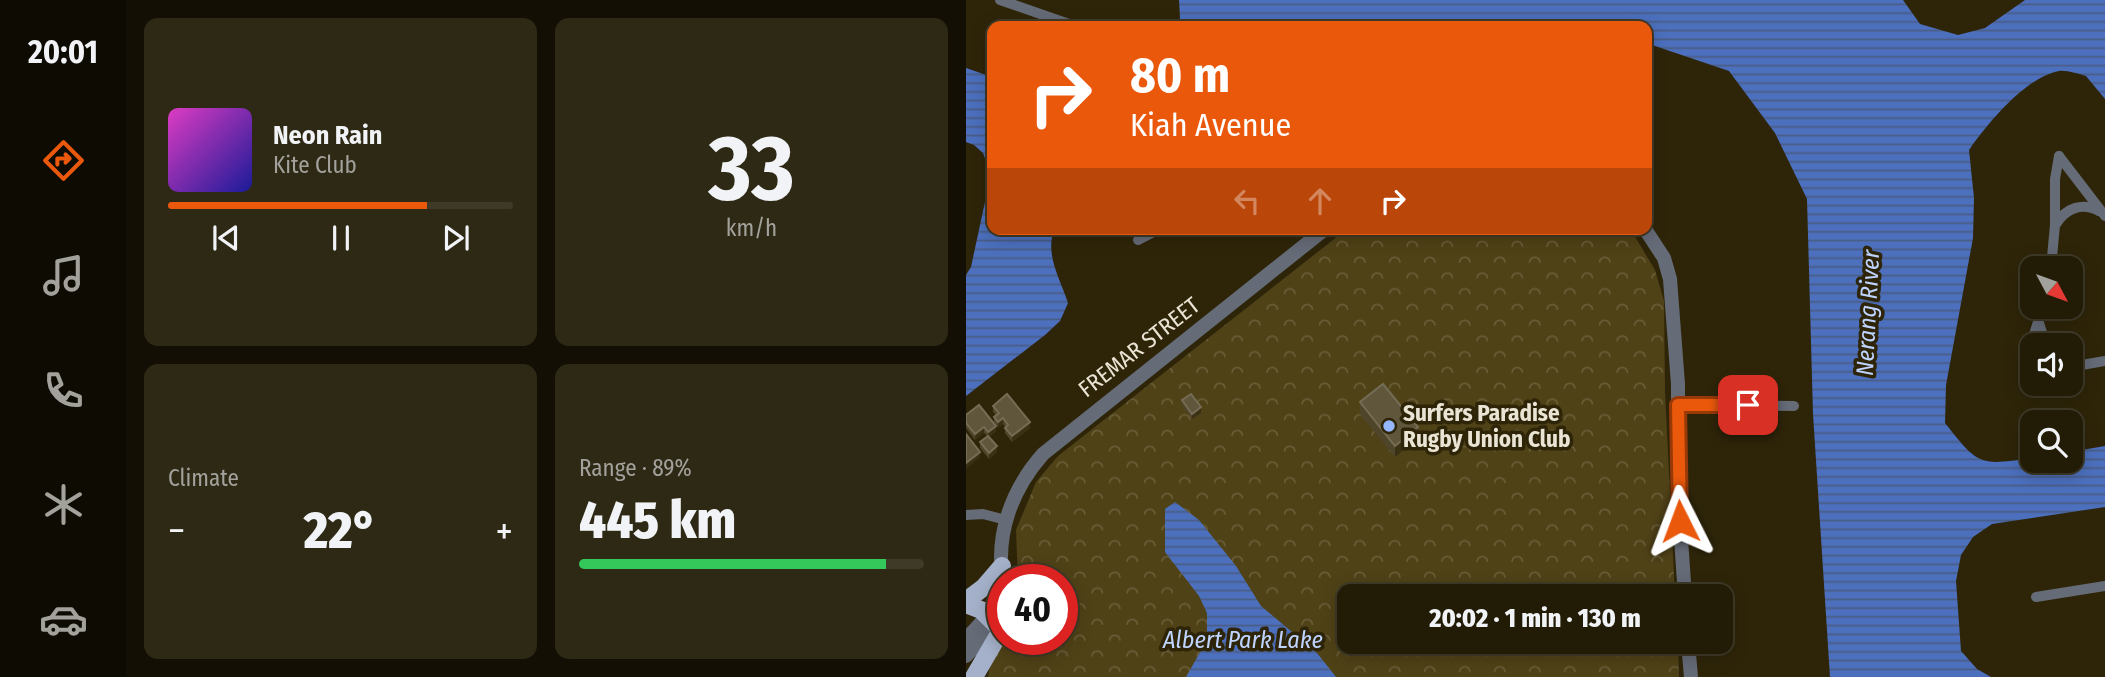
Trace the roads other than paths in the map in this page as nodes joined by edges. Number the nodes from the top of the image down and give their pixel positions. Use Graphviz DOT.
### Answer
graph roads {
  1 [pos="1000,0"];
  2 [pos="1060,21"];
  3 [pos="2104,215"];
  4 [pos="2055,225"];
  5 [pos="1148,235"];
  6 [pos="1317,235"];
  7 [pos="1648,235"];
  8 [pos="1138,240"];
  9 [pos="2052,256"];
  10 [pos="2039,320"];
  11 [pos="2035,333"];
  12 [pos="2041,333"];
  13 [pos="2105,361"];
  14 [pos="2083,364"];
  15 [pos="1678,405"];
  16 [pos="1794,406"];
  17 [pos="966,515"];
  18 [pos="1006,520"];
  19 [pos="1003,564"];
  20 [pos="1684,584"];
  21 [pos="987,585"];
  22 [pos="2105,586"];
  23 [pos="2036,597"];
  24 [pos="966,603"];
  25 [pos="987,611"];
  26 [pos="987,624"];
  27 [pos="987,634"];
  28 [pos="966,639"];
  29 [pos="987,645"];
  30 [pos="1689,654"];
  31 [pos="966,656"];
  32 [pos="974,677"];
  33 [pos="1691,677"];
  1 -- 2 [label="street"];
  3 -- 4 [label="street"];
  3 -- 4 [label="street"];
  4 -- 9 [label="street"];
  5 -- 8 [label="street"];
  6 -- 18 [label="street, FREMAR STREET"];
  7 -- 15 [label="street"];
  10 -- 11 [label="street"];
  10 -- 12 [label="street"];
  13 -- 14 [label="street"];
  15 -- 16 [label="street"];
  15 -- 20 [label="street"];
  17 -- 18 [label="street"];
  18 -- 19 [label="street, FREMAR STREET"];
  21 -- 24 [label="main road"];
  22 -- 23 [label="street"];
  24 -- 25 [label="main road"];
  26 -- 28 [label="street, FREMAR STREET"];
  27 -- 31 [label="street, FREMAR STREET"];
  29 -- 32 [label="main road"];
  30 -- 33 [label="street"];
}
